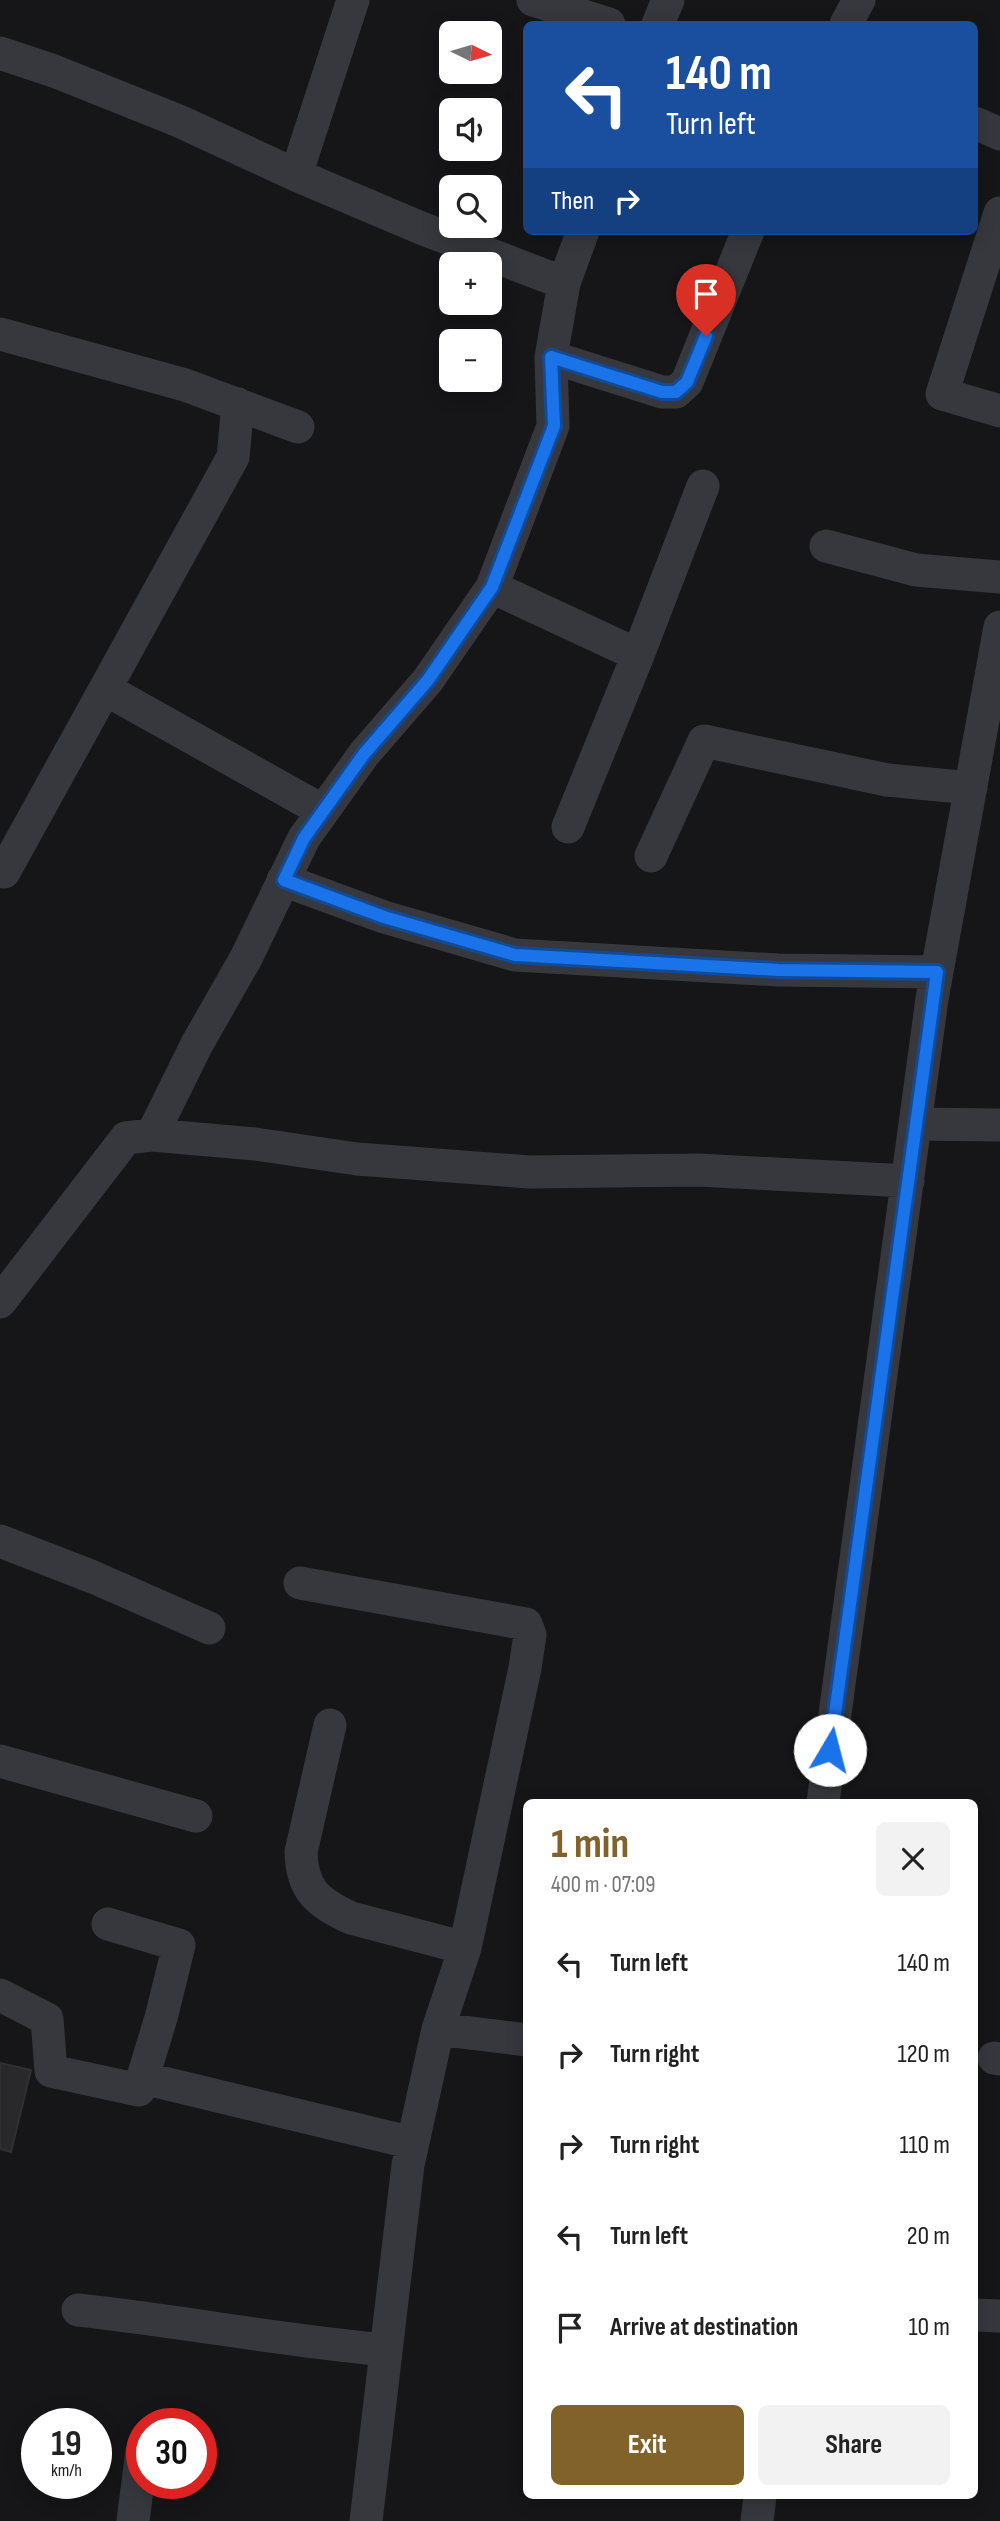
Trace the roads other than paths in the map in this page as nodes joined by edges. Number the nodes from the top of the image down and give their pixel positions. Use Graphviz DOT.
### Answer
graph roads {
  1 [pos="353,0"];
  2 [pos="533,0"];
  3 [pos="668,0"];
  4 [pos="859,0"];
  5 [pos="600,21"];
  6 [pos="659,21"];
  7 [pos="848,21"];
  8 [pos="0,53"];
  9 [pos="978,124"];
  10 [pos="1000,134"];
  11 [pos="296,175"];
  12 [pos="1000,214"];
  13 [pos="582,235"];
  14 [pos="746,235"];
  15 [pos="564,283"];
  16 [pos="0,334"];
  17 [pos="551,357"];
  18 [pos="238,404"];
  19 [pos="1000,411"];
  20 [pos="298,427"];
  21 [pos="703,486"];
  22 [pos="826,547"];
  23 [pos="1000,577"];
  24 [pos="492,587"];
  25 [pos="1000,627"];
  26 [pos="638,655"];
  27 [pos="105,689"];
  28 [pos="971,788"];
  29 [pos="323,811"];
  30 [pos="568,827"];
  31 [pos="651,856"];
  32 [pos="4,872"];
  33 [pos="284,880"];
  34 [pos="937,972"];
  35 [pos="915,1124"];
  36 [pos="1000,1125"];
  37 [pos="152,1135"];
  38 [pos="908,1181"];
  39 [pos="0,1302"];
  40 [pos="0,1541"];
  41 [pos="300,1583"];
  42 [pos="209,1628"];
  43 [pos="330,1725"];
  44 [pos="0,1761"];
  45 [pos="823,1799"];
  46 [pos="196,1816"];
  47 [pos="108,1924"];
  48 [pos="465,1948"];
  49 [pos="0,1995"];
  50 [pos="438,2029"];
  51 [pos="523,2040"];
  52 [pos="143,2078"];
  53 [pos="413,2143"];
  54 [pos="78,2310"];
  55 [pos="978,2315"];
  56 [pos="1000,2316"];
  57 [pos="386,2350"];
  58 [pos="136,2499"];
  59 [pos="760,2499"];
  60 [pos="133,2521"];
  61 [pos="366,2521"];
  62 [pos="757,2521"];
  1 -- 11 [label="street"];
  2 -- 5 [label="street"];
  3 -- 6 [label="street"];
  4 -- 7 [label="street"];
  8 -- 11 [label="street"];
  9 -- 10 [label="street"];
  11 -- 15 [label="street"];
  12 -- 19 [label="street"];
  13 -- 15 [label="street"];
  14 -- 17 [label="street"];
  15 -- 17 [label="street"];
  16 -- 18 [label="street"];
  17 -- 24 [label="street"];
  18 -- 20 [label="street"];
  18 -- 27 [label="street"];
  21 -- 26 [label="street"];
  22 -- 23 [label="street"];
  24 -- 26 [label="street"];
  24 -- 29 [label="street"];
  25 -- 28 [label="street"];
  26 -- 30 [label="street"];
  27 -- 29 [label="street"];
  27 -- 32 [label="street"];
  28 -- 31 [label="street"];
  28 -- 34 [label="street"];
  29 -- 33 [label="street"];
  33 -- 34 [label="street"];
  33 -- 37 [label="street"];
  34 -- 35 [label="street"];
  35 -- 36 [label="street"];
  35 -- 38 [label="street"];
  37 -- 38 [label="street"];
  37 -- 39 [label="street"];
  38 -- 45 [label="street"];
  40 -- 42 [label="street"];
  41 -- 48 [label="street"];
  43 -- 48 [label="street"];
  44 -- 46 [label="street"];
  47 -- 52 [label="street"];
  48 -- 50 [label="street"];
  49 -- 52 [label="street"];
  50 -- 51 [label="street"];
  50 -- 53 [label="street"];
  52 -- 53 [label="street"];
  53 -- 57 [label="street"];
  54 -- 57 [label="street"];
  55 -- 56 [label="street"];
  57 -- 61 [label="street"];
  58 -- 60 [label="street"];
  59 -- 62 [label="street"];
}
